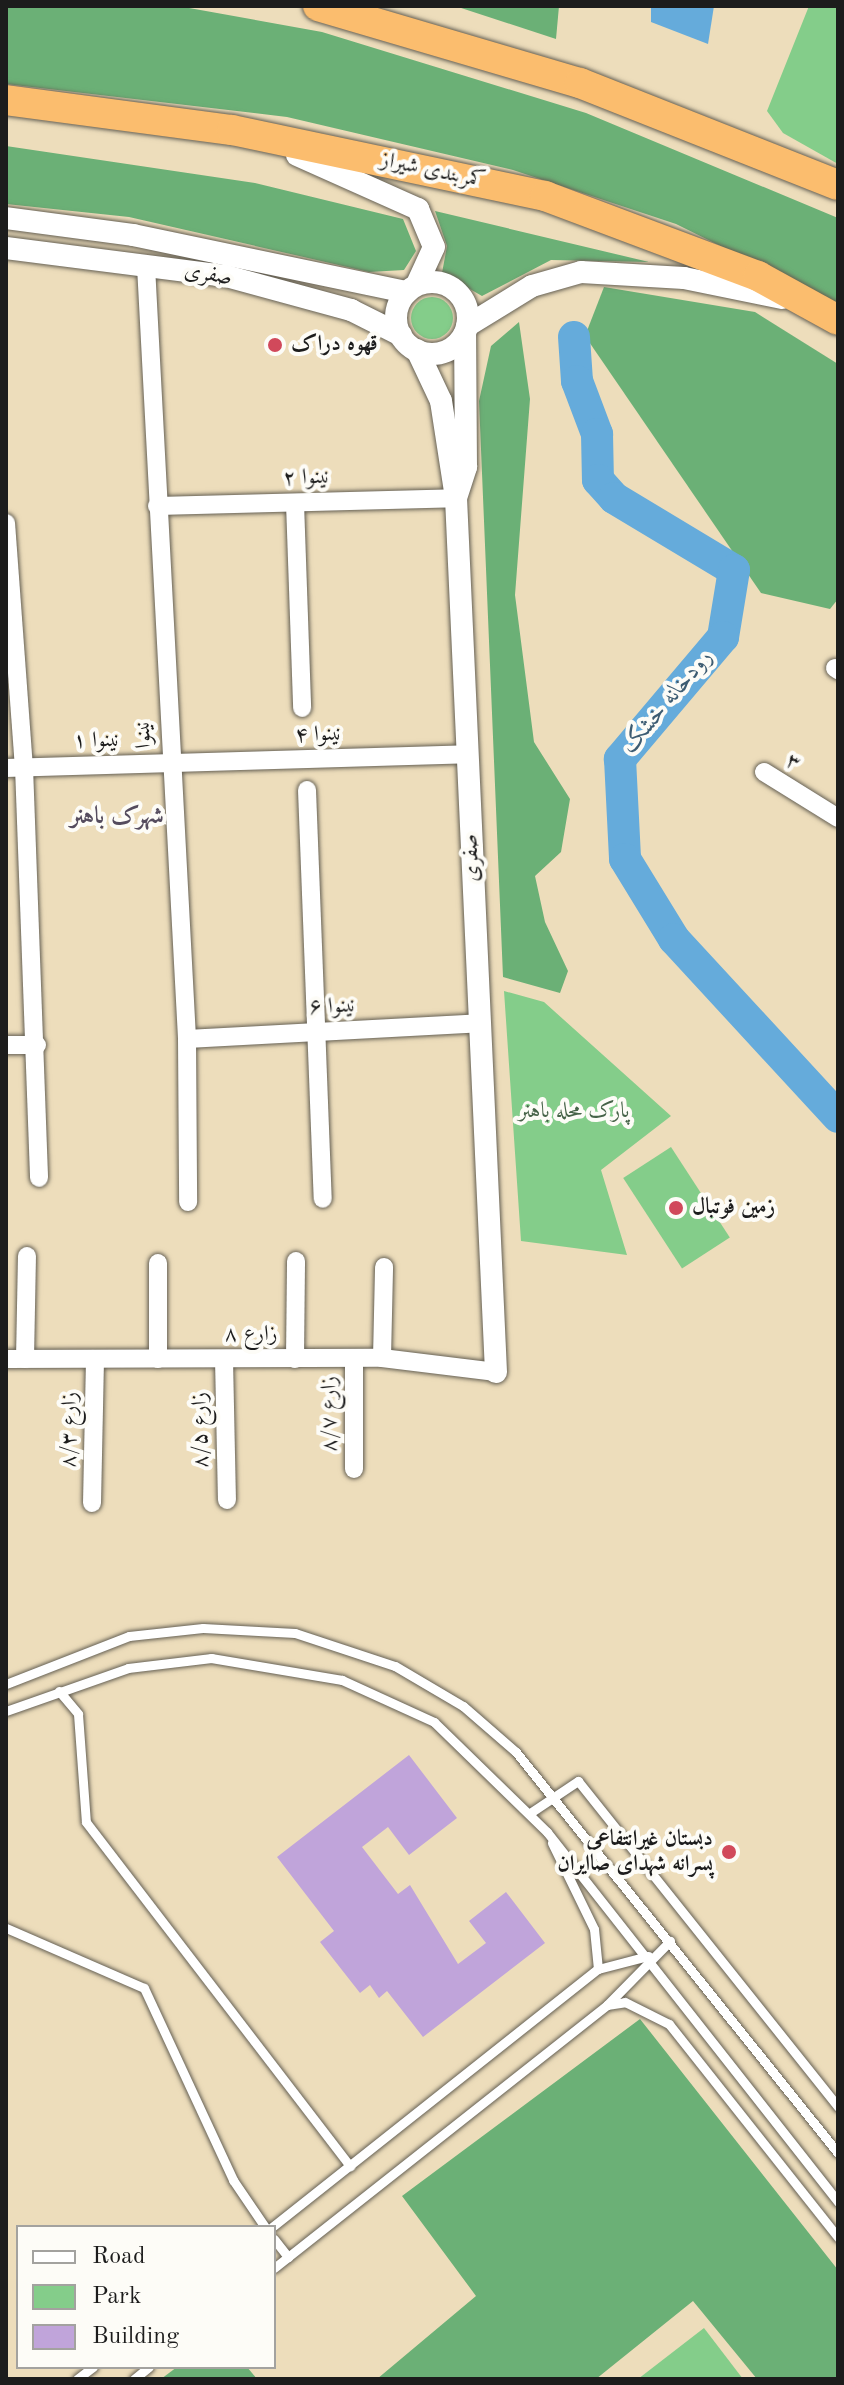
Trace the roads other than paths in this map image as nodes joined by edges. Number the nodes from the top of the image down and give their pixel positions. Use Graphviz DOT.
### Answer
graph roads {
  1 [pos="318,6"];
  2 [pos="6,100"];
  3 [pos="232,130"];
  4 [pos="838,185"];
  5 [pos="6,218"];
  6 [pos="6,248"];
  7 [pos="146,266"];
  8 [pos="412,288"];
  9 [pos="826,313"];
  10 [pos="466,329"];
  11 [pos="409,343"];
  12 [pos="456,498"];
  13 [pos="295,503"];
  14 [pos="157,506"];
  15 [pos="6,523"];
  16 [pos="302,708"];
  17 [pos="467,754"];
  18 [pos="170,764"];
  19 [pos="15,767"];
  20 [pos="764,772"];
  21 [pos="307,790"];
  22 [pos="838,818"];
  23 [pos="480,1023"];
  24 [pos="317,1032"];
  25 [pos="187,1039"];
  26 [pos="6,1045"];
  27 [pos="37,1045"];
  28 [pos="39,1178"];
  29 [pos="323,1199"];
  30 [pos="188,1202"];
  31 [pos="27,1256"];
  32 [pos="296,1261"];
  33 [pos="158,1263"];
  34 [pos="384,1267"];
  35 [pos="354,1358"];
  36 [pos="382,1358"];
  37 [pos="16,1359"];
  38 [pos="95,1359"];
  39 [pos="158,1359"];
  40 [pos="224,1359"];
  41 [pos="295,1359"];
  42 [pos="496,1372"];
  43 [pos="354,1469"];
  44 [pos="227,1500"];
  45 [pos="92,1503"];
  46 [pos="6,1684"];
  47 [pos="59,1691"];
  48 [pos="6,1711"];
  49 [pos="552,1793"];
  50 [pos="530,1813"];
  51 [pos="547,1832"];
  52 [pos="6,1928"];
  53 [pos="670,1941"];
  54 [pos="648,1956"];
  55 [pos="598,1969"];
  56 [pos="607,2005"];
  57 [pos="838,2107"];
  58 [pos="838,2153"];
  59 [pos="350,2166"];
  60 [pos="838,2202"];
  61 [pos="264,2225"];
  62 [pos="275,2225"];
  63 [pos="838,2237"];
  64 [pos="276,2242"];
  65 [pos="288,2257"];
  66 [pos="276,2266"];
  1 -- 4 [label="highway"];
  2 -- 3 [label="highway, کمربندی شیراز"];
  3 -- 8 [label="street"];
  3 -- 9 [label="highway, کمربندی شیراز"];
  5 -- 8 [label="street"];
  6 -- 7 [label="street, صفری"];
  7 -- 11 [label="street, صفری"];
  7 -- 14 [label="street, نینوا"];
  8 -- 10 [label="street"];
  8 -- 11 [label="street"];
  9 -- 10 [label="street"];
  10 -- 11 [label="street"];
  10 -- 12 [label="street"];
  11 -- 12 [label="street, صفری"];
  12 -- 13 [label="street, ۲ نینوا"];
  12 -- 17 [label="street, صفری"];
  13 -- 14 [label="street, ۲ نینوا"];
  13 -- 16 [label="street"];
  14 -- 18 [label="street, نینوا"];
  15 -- 19 [label="street"];
  17 -- 18 [label="street, ۴ نینوا"];
  17 -- 23 [label="street, صفری"];
  18 -- 19 [label="street, ۱ نینوا"];
  18 -- 25 [label="street, نینوا"];
  19 -- 27 [label="street"];
  20 -- 22 [label="street, ۳"];
  21 -- 24 [label="street"];
  23 -- 24 [label="street, ۶ نینوا"];
  23 -- 42 [label="street, صفری"];
  24 -- 25 [label="street, ۶ نینوا"];
  24 -- 29 [label="street"];
  25 -- 30 [label="street, نینوا"];
  26 -- 27 [label="street"];
  27 -- 28 [label="street"];
  31 -- 37 [label="street"];
  32 -- 41 [label="street"];
  33 -- 39 [label="street"];
  34 -- 36 [label="street"];
  35 -- 36 [label="street, ۸ زارع"];
  35 -- 41 [label="street, ۸ زارع"];
  35 -- 43 [label="street, ۸/۷ زارع"];
  36 -- 42 [label="street, ۸ زارع"];
  37 -- 38 [label="street, ۸ زارع"];
  38 -- 39 [label="street, ۸ زارع"];
  38 -- 45 [label="street, ۸/۳ زارع"];
  39 -- 40 [label="street, ۸ زارع"];
  40 -- 41 [label="street, ۸ زارع"];
  40 -- 44 [label="street, ۸/۵ زارع"];
  46 -- 49 [label="lane"];
  47 -- 48 [label="lane"];
  47 -- 50 [label="lane"];
  47 -- 59 [label="lane"];
  49 -- 50 [label="lane"];
  49 -- 53 [label="lane"];
  49 -- 57 [label="lane"];
  50 -- 51 [label="lane"];
  51 -- 54 [label="lane"];
  51 -- 55 [label="lane"];
  52 -- 61 [label="lane"];
  53 -- 54 [label="lane"];
  53 -- 58 [label="lane"];
  54 -- 55 [label="lane"];
  54 -- 56 [label="lane"];
  54 -- 60 [label="lane"];
  55 -- 59 [label="lane"];
  56 -- 63 [label="lane"];
  56 -- 65 [label="lane"];
  59 -- 62 [label="lane"];
  64 -- 65 [label="lane"];
  65 -- 66 [label="lane"];
}
